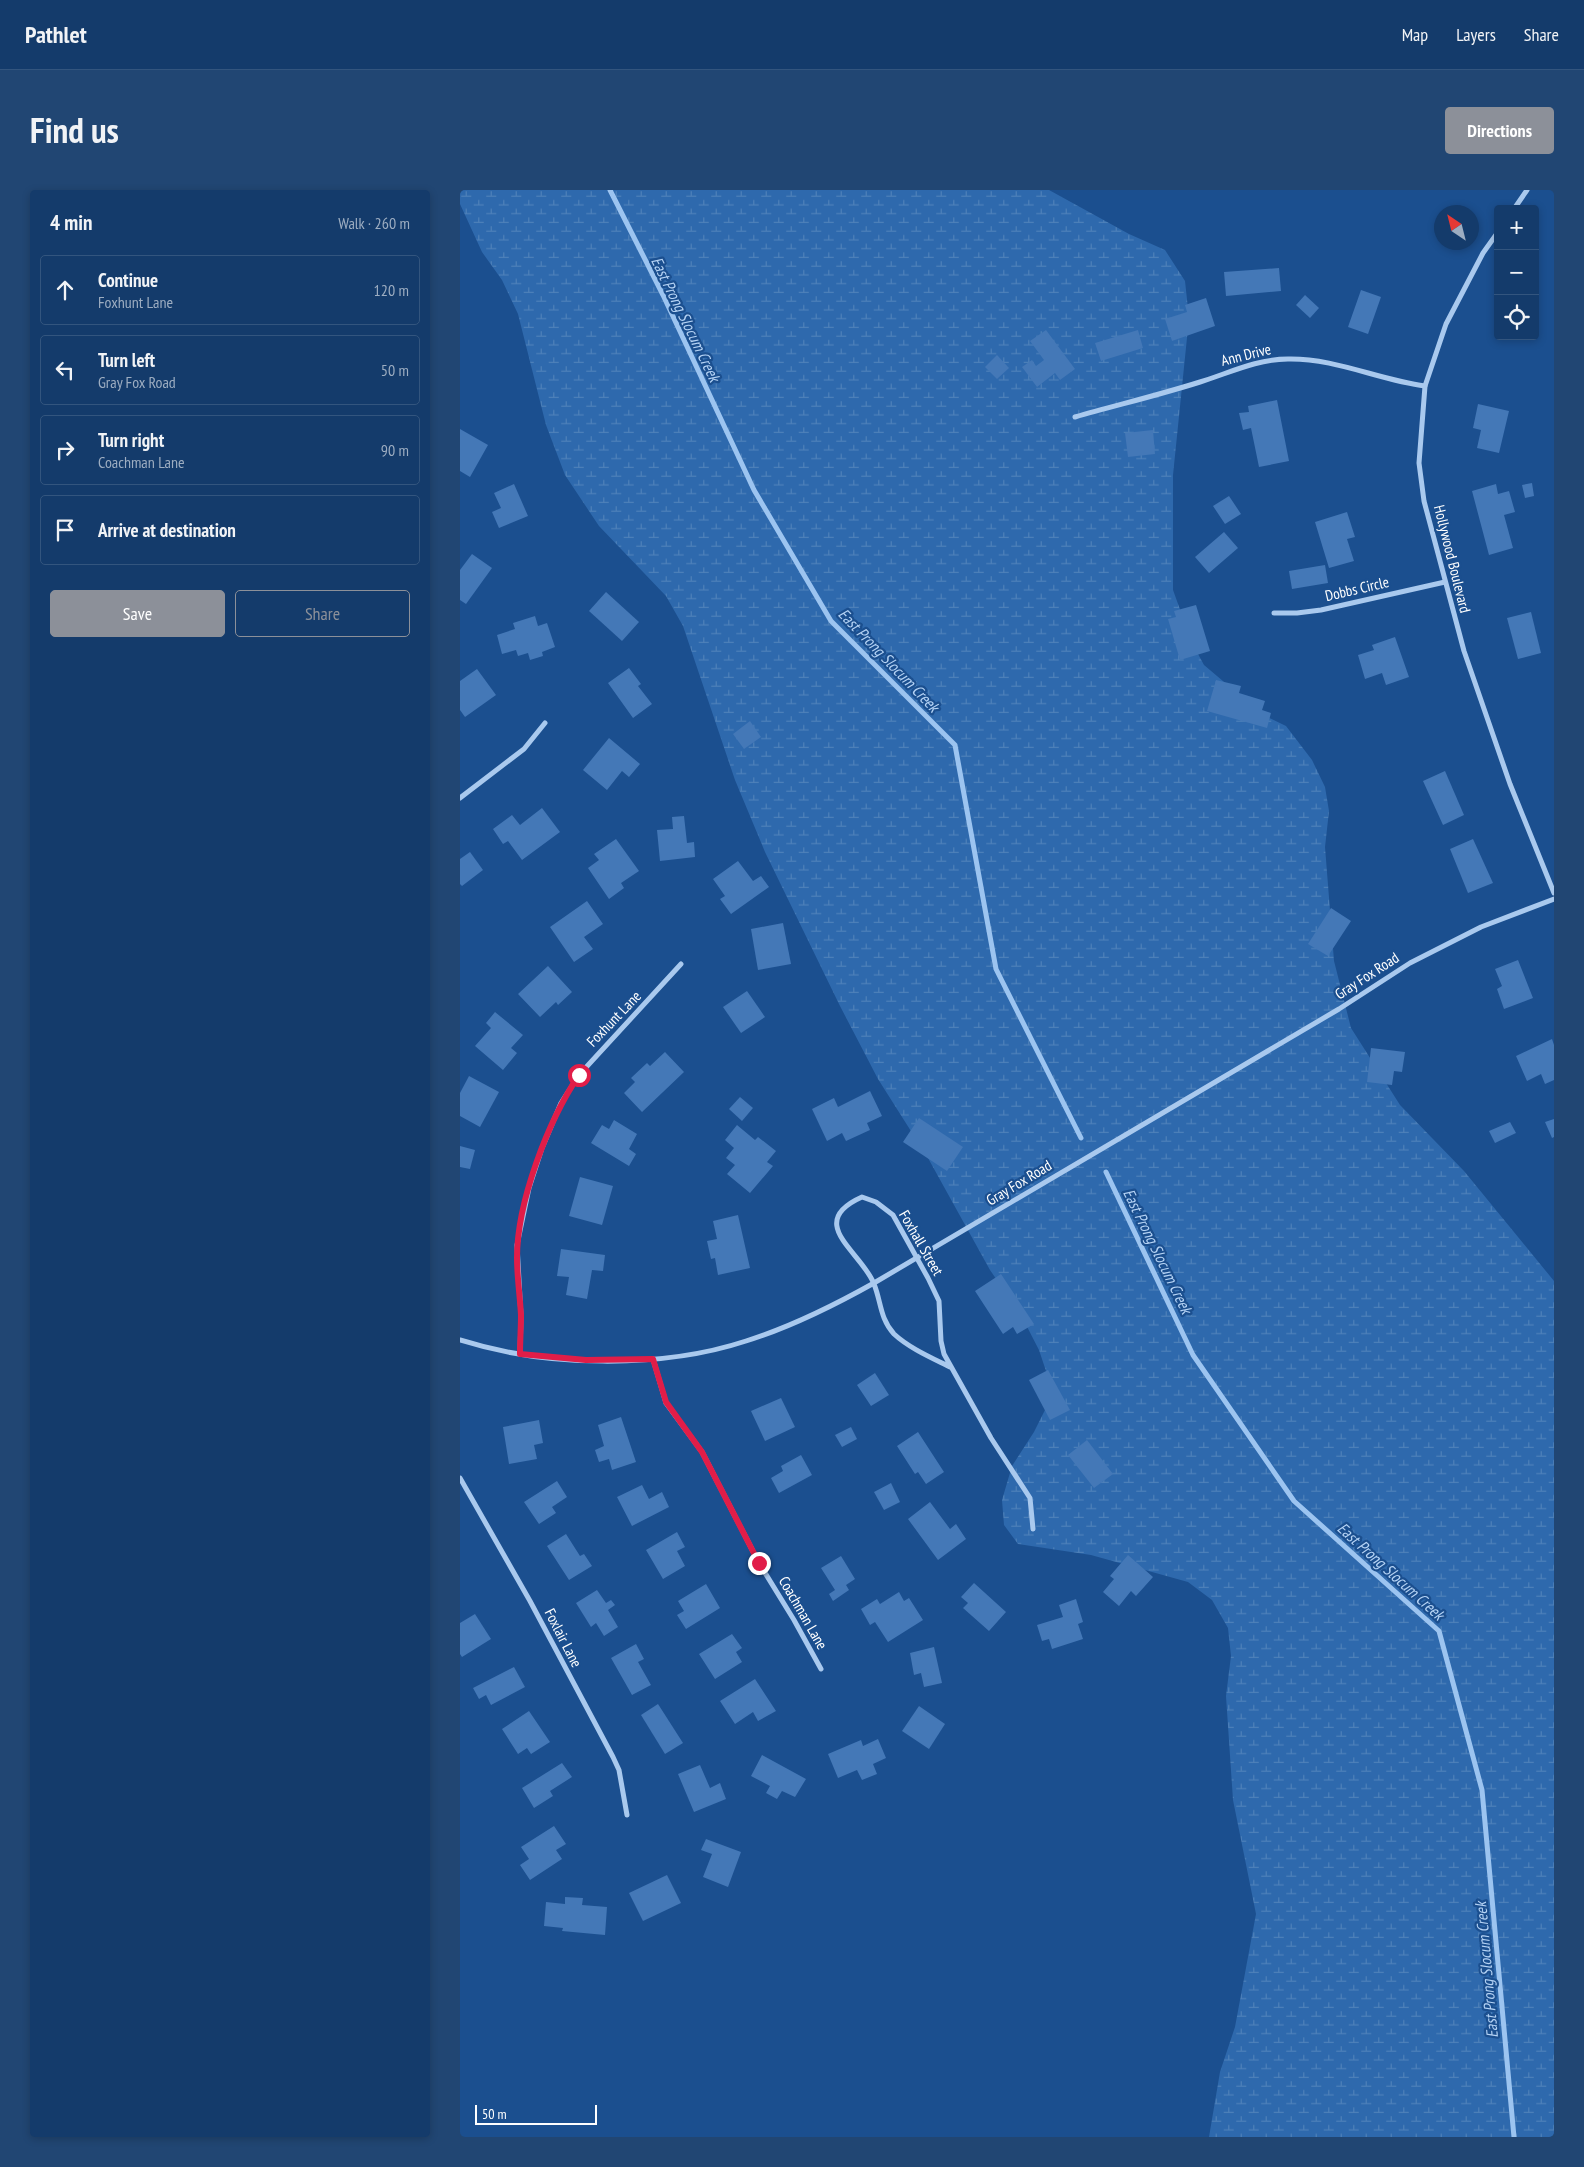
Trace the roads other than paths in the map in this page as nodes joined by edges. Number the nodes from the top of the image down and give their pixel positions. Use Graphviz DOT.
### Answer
graph roads {
  1 [pos="1527,190"];
  2 [pos="1517,205"];
  3 [pos="1494,238"];
  4 [pos="1426,386"];
  5 [pos="1076,417"];
  6 [pos="1445,582"];
  7 [pos="1274,613"];
  8 [pos="544,723"];
  9 [pos="460,798"];
  10 [pos="1554,893"];
  11 [pos="1554,899"];
  12 [pos="681,964"];
  13 [pos="917,1258"];
  14 [pos="874,1283"];
  15 [pos="460,1340"];
  16 [pos="520,1354"];
  17 [pos="653,1359"];
  18 [pos="950,1367"];
  19 [pos="460,1478"];
  20 [pos="1033,1529"];
  21 [pos="821,1669"];
  22 [pos="627,1815"];
  1 -- 2 [label="street"];
  3 -- 4 [label="street, Hollywood Boulevard"];
  4 -- 5 [label="street, Ann Drive"];
  4 -- 6 [label="street, Hollywood Boulevard"];
  6 -- 7 [label="street, Dobbs Circle"];
  6 -- 10 [label="street, Hollywood Boulevard"];
  8 -- 9 [label="street"];
  11 -- 13 [label="street, Gray Fox Road"];
  12 -- 16 [label="street, Foxhunt Lane"];
  13 -- 14 [label="street, Gray Fox Road"];
  13 -- 14 [label="street, Foxhall Street"];
  13 -- 18 [label="street, Foxhall Street"];
  14 -- 17 [label="street, Gray Fox Road"];
  14 -- 18 [label="street, Foxhall Street"];
  15 -- 16 [label="street, Gray Fox Road"];
  16 -- 17 [label="street, Gray Fox Road"];
  17 -- 21 [label="street, Coachman Lane"];
  18 -- 20 [label="street, Foxhall Street"];
  19 -- 22 [label="street, Foxlair Lane"];
}
